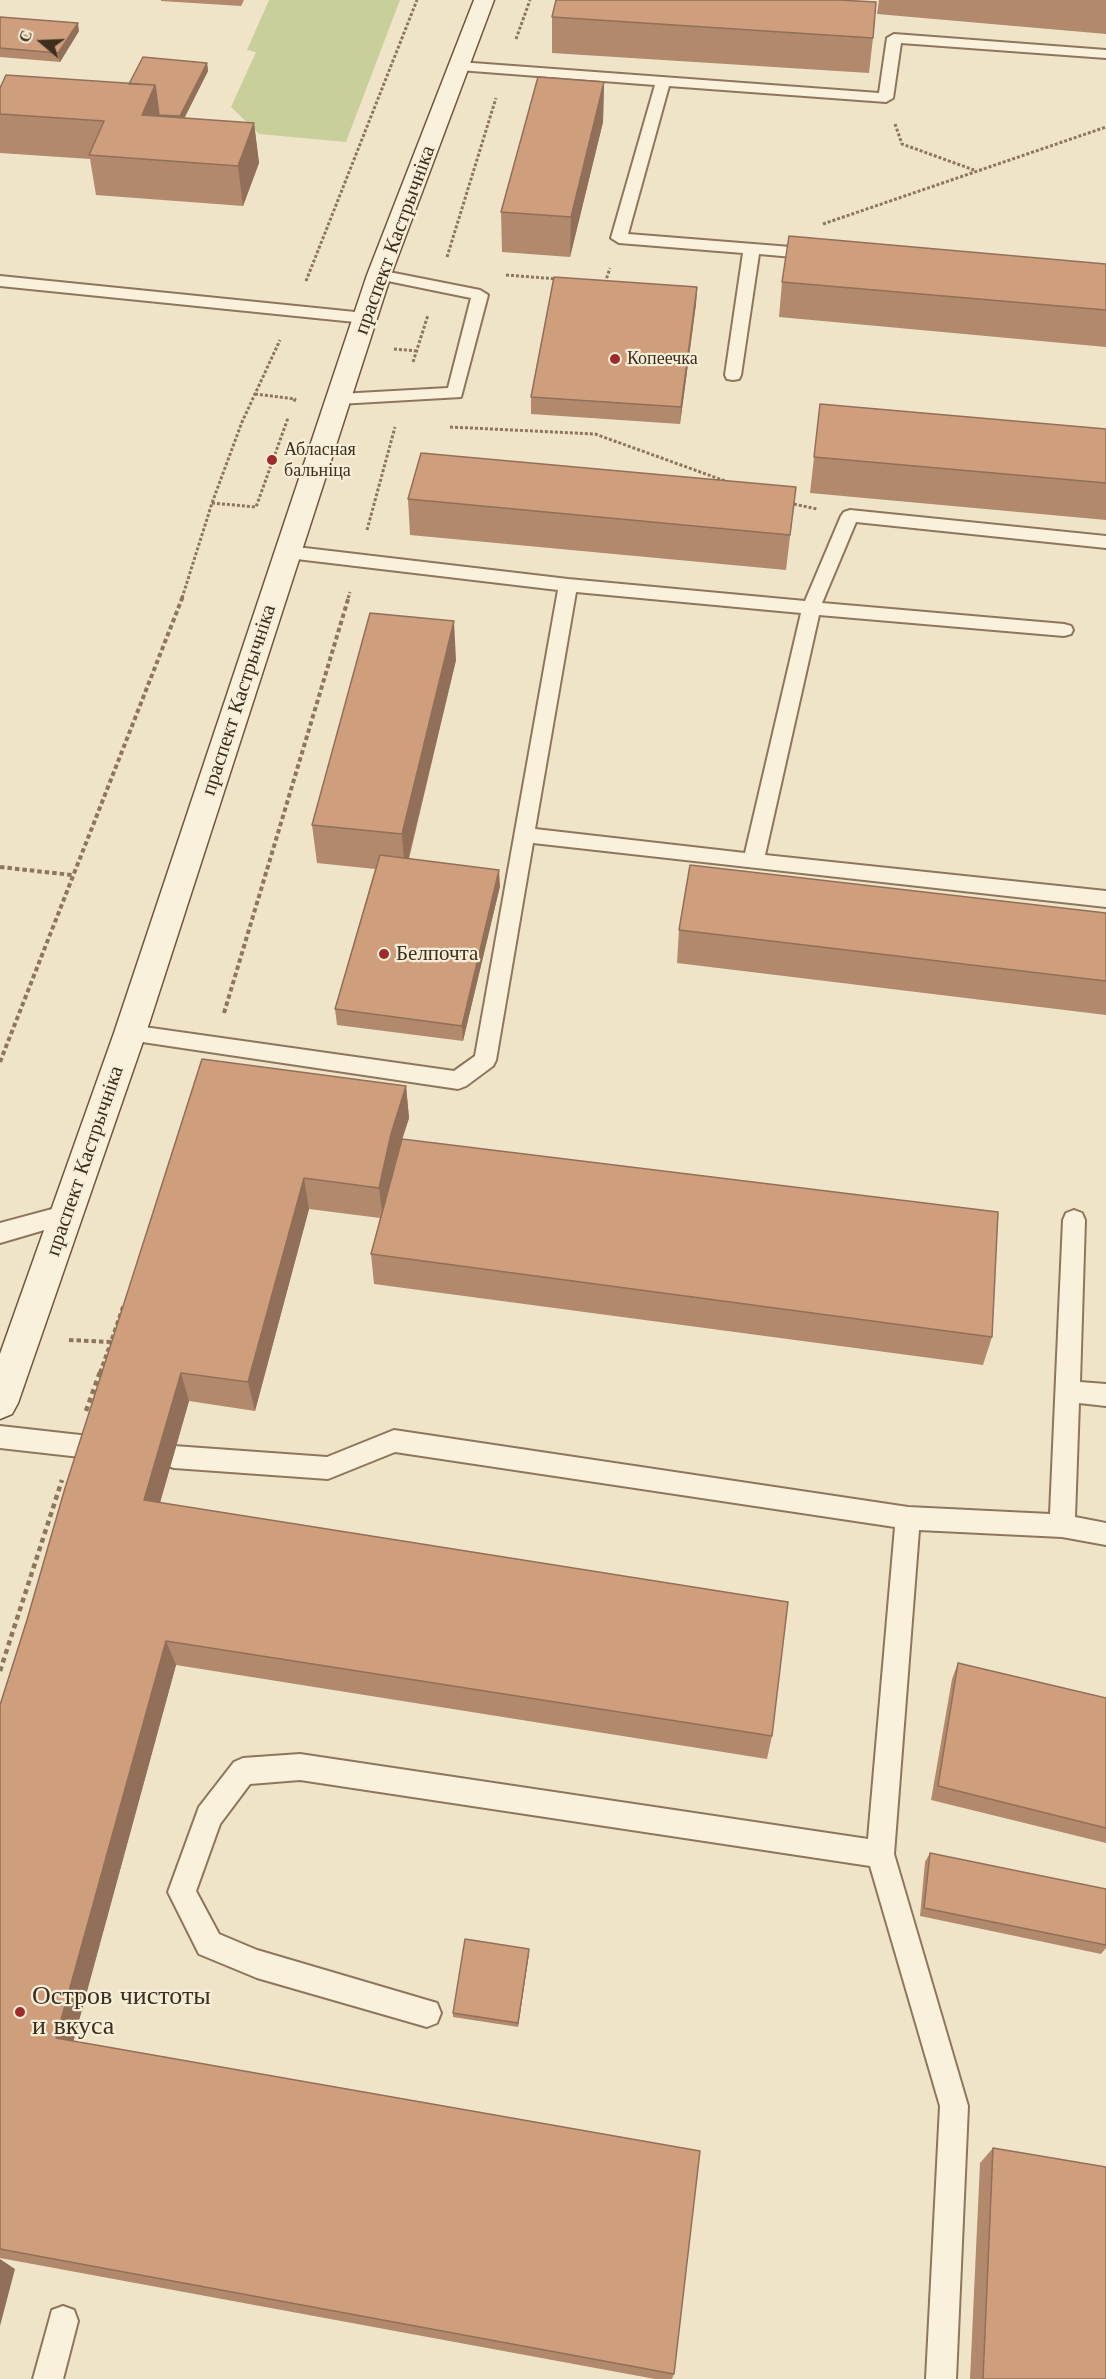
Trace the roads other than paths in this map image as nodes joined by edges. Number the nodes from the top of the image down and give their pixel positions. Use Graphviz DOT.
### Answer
graph roads {
  1 [pos="484,0"];
  2 [pos="1106,54"];
  3 [pos="459,66"];
  4 [pos="663,81"];
  5 [pos="752,249"];
  6 [pos="827,255"];
  7 [pos="379,275"];
  8 [pos="0,281"];
  9 [pos="365,318"];
  10 [pos="732,375"];
  11 [pos="339,399"];
  12 [pos="1106,542"];
  13 [pos="288,552"];
  14 [pos="567,585"];
  15 [pos="811,608"];
  16 [pos="1064,630"];
  17 [pos="525,835"];
  18 [pos="753,861"];
  19 [pos="1106,899"];
  20 [pos="129,1033"];
  21 [pos="67,1214"];
  22 [pos="1074,1220"];
  23 [pos="0,1233"];
  24 [pos="1068,1392"];
  25 [pos="1106,1395"];
  26 [pos="0,1403"];
  27 [pos="0,1437"];
  28 [pos="98,1448"];
  29 [pos="174,1456"];
  30 [pos="909,1518"];
  31 [pos="1062,1526"];
  32 [pos="1106,1534"];
  33 [pos="880,1854"];
  34 [pos="427,2013"];
  35 [pos="63,2320"];
  36 [pos="48,2379"];
  37 [pos="941,2379"];
  1 -- 3 [label="main road, праспект Кастрычніка"];
  2 -- 4 [label="lane"];
  3 -- 4 [label="lane"];
  3 -- 7 [label="main road, праспект Кастрычніка"];
  4 -- 5 [label="lane"];
  5 -- 6 [label="lane"];
  5 -- 10 [label="lane"];
  7 -- 9 [label="main road, праспект Кастрычніка"];
  7 -- 11 [label="lane"];
  8 -- 9 [label="lane"];
  9 -- 11 [label="main road, праспект Кастрычніка"];
  11 -- 13 [label="main road, праспект Кастрычніка"];
  12 -- 15 [label="lane"];
  13 -- 14 [label="lane"];
  13 -- 20 [label="main road, праспект Кастрычніка"];
  14 -- 15 [label="lane"];
  14 -- 17 [label="lane"];
  15 -- 16 [label="lane"];
  15 -- 18 [label="lane"];
  17 -- 18 [label="lane"];
  17 -- 20 [label="lane"];
  18 -- 19 [label="lane"];
  20 -- 21 [label="main road, праспект Кастрычніка"];
  21 -- 23 [label="lane"];
  21 -- 26 [label="main road, праспект Кастрычніка"];
  22 -- 24 [label="lane"];
  24 -- 25 [label="lane"];
  24 -- 31 [label="lane"];
  27 -- 28 [label="lane"];
  29 -- 30 [label="lane"];
  30 -- 31 [label="lane"];
  30 -- 33 [label="lane"];
  31 -- 32 [label="lane"];
  33 -- 34 [label="lane"];
  33 -- 37 [label="lane"];
  35 -- 36 [label="lane"];
}
